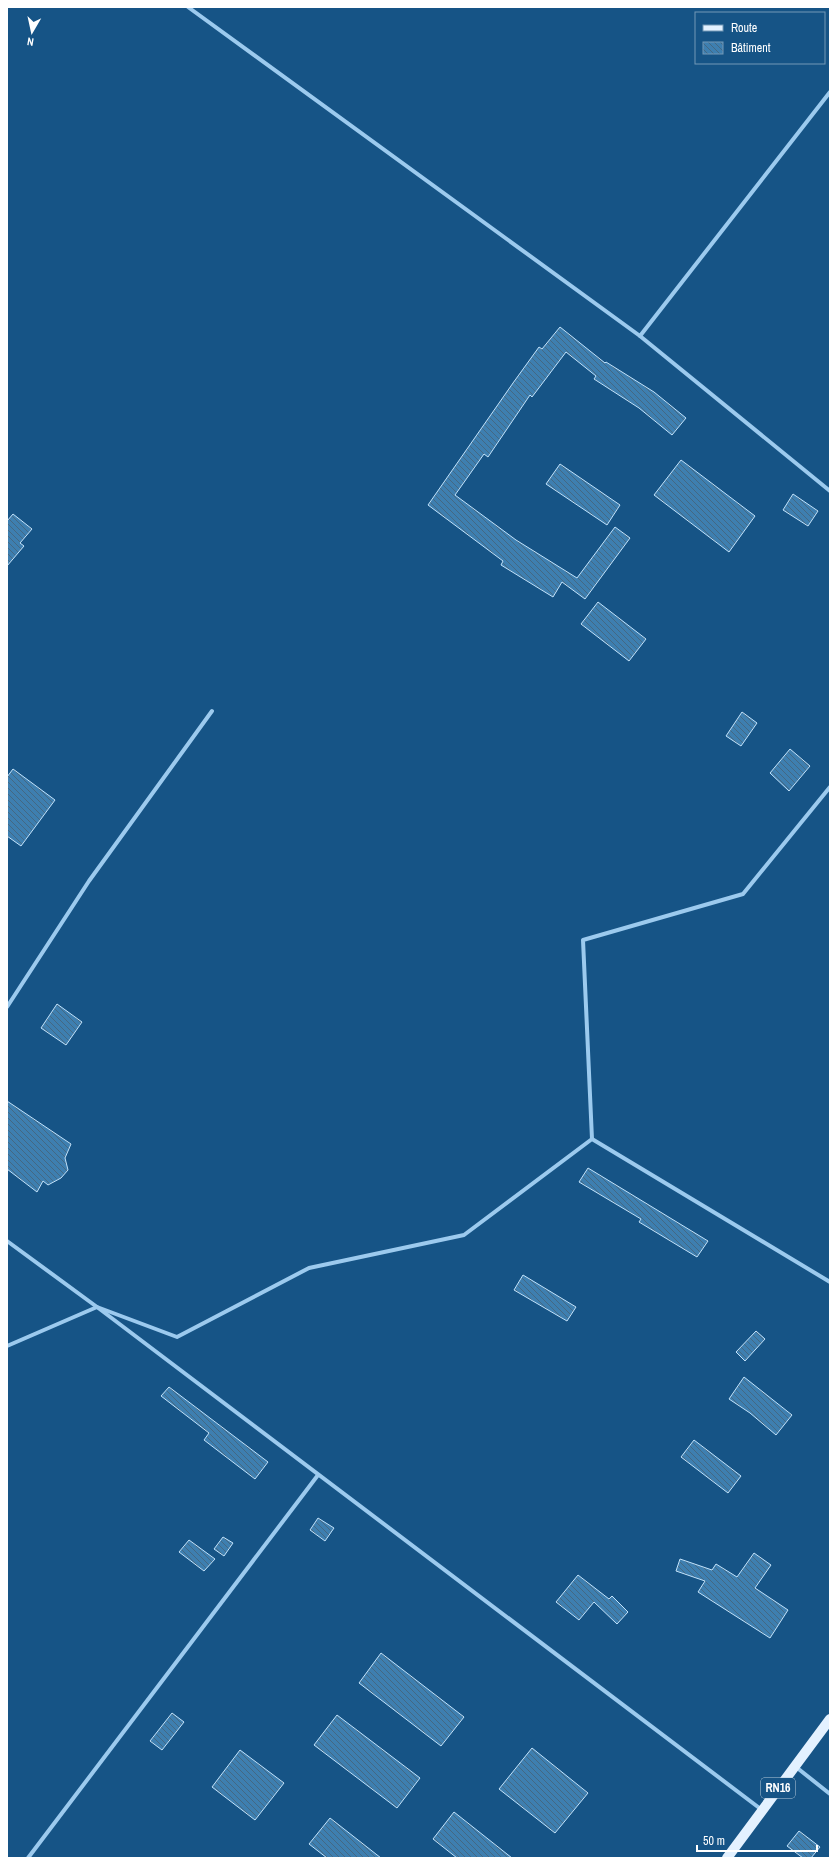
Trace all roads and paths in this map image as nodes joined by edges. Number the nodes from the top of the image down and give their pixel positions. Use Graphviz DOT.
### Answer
graph roads {
  1 [pos="188,7"];
  2 [pos="830,92"];
  3 [pos="640,336"];
  4 [pos="830,491"];
  5 [pos="212,711"];
  6 [pos="830,787"];
  7 [pos="7,1007"];
  8 [pos="592,1139"];
  9 [pos="7,1241"];
  10 [pos="830,1282"];
  11 [pos="97,1307"];
  12 [pos="7,1346"];
  13 [pos="318,1475"];
  14 [pos="830,1719"];
  15 [pos="795,1766"];
  16 [pos="830,1794"];
  17 [pos="762,1811"];
  18 [pos="28,1858"];
  19 [pos="727,1858"];
  1 -- 3 [label="street"];
  2 -- 3 [label="street"];
  3 -- 4 [label="street"];
  5 -- 7 [label="street"];
  6 -- 8 [label="street"];
  8 -- 10 [label="street"];
  8 -- 11 [label="street"];
  9 -- 11 [label="street"];
  11 -- 12 [label="street"];
  11 -- 13 [label="street"];
  13 -- 17 [label="street"];
  13 -- 18 [label="street"];
  14 -- 15 [label="main road, RN16"];
  15 -- 16 [label="street"];
  15 -- 17 [label="main road, RN16"];
  17 -- 19 [label="main road, RN16"];
}
